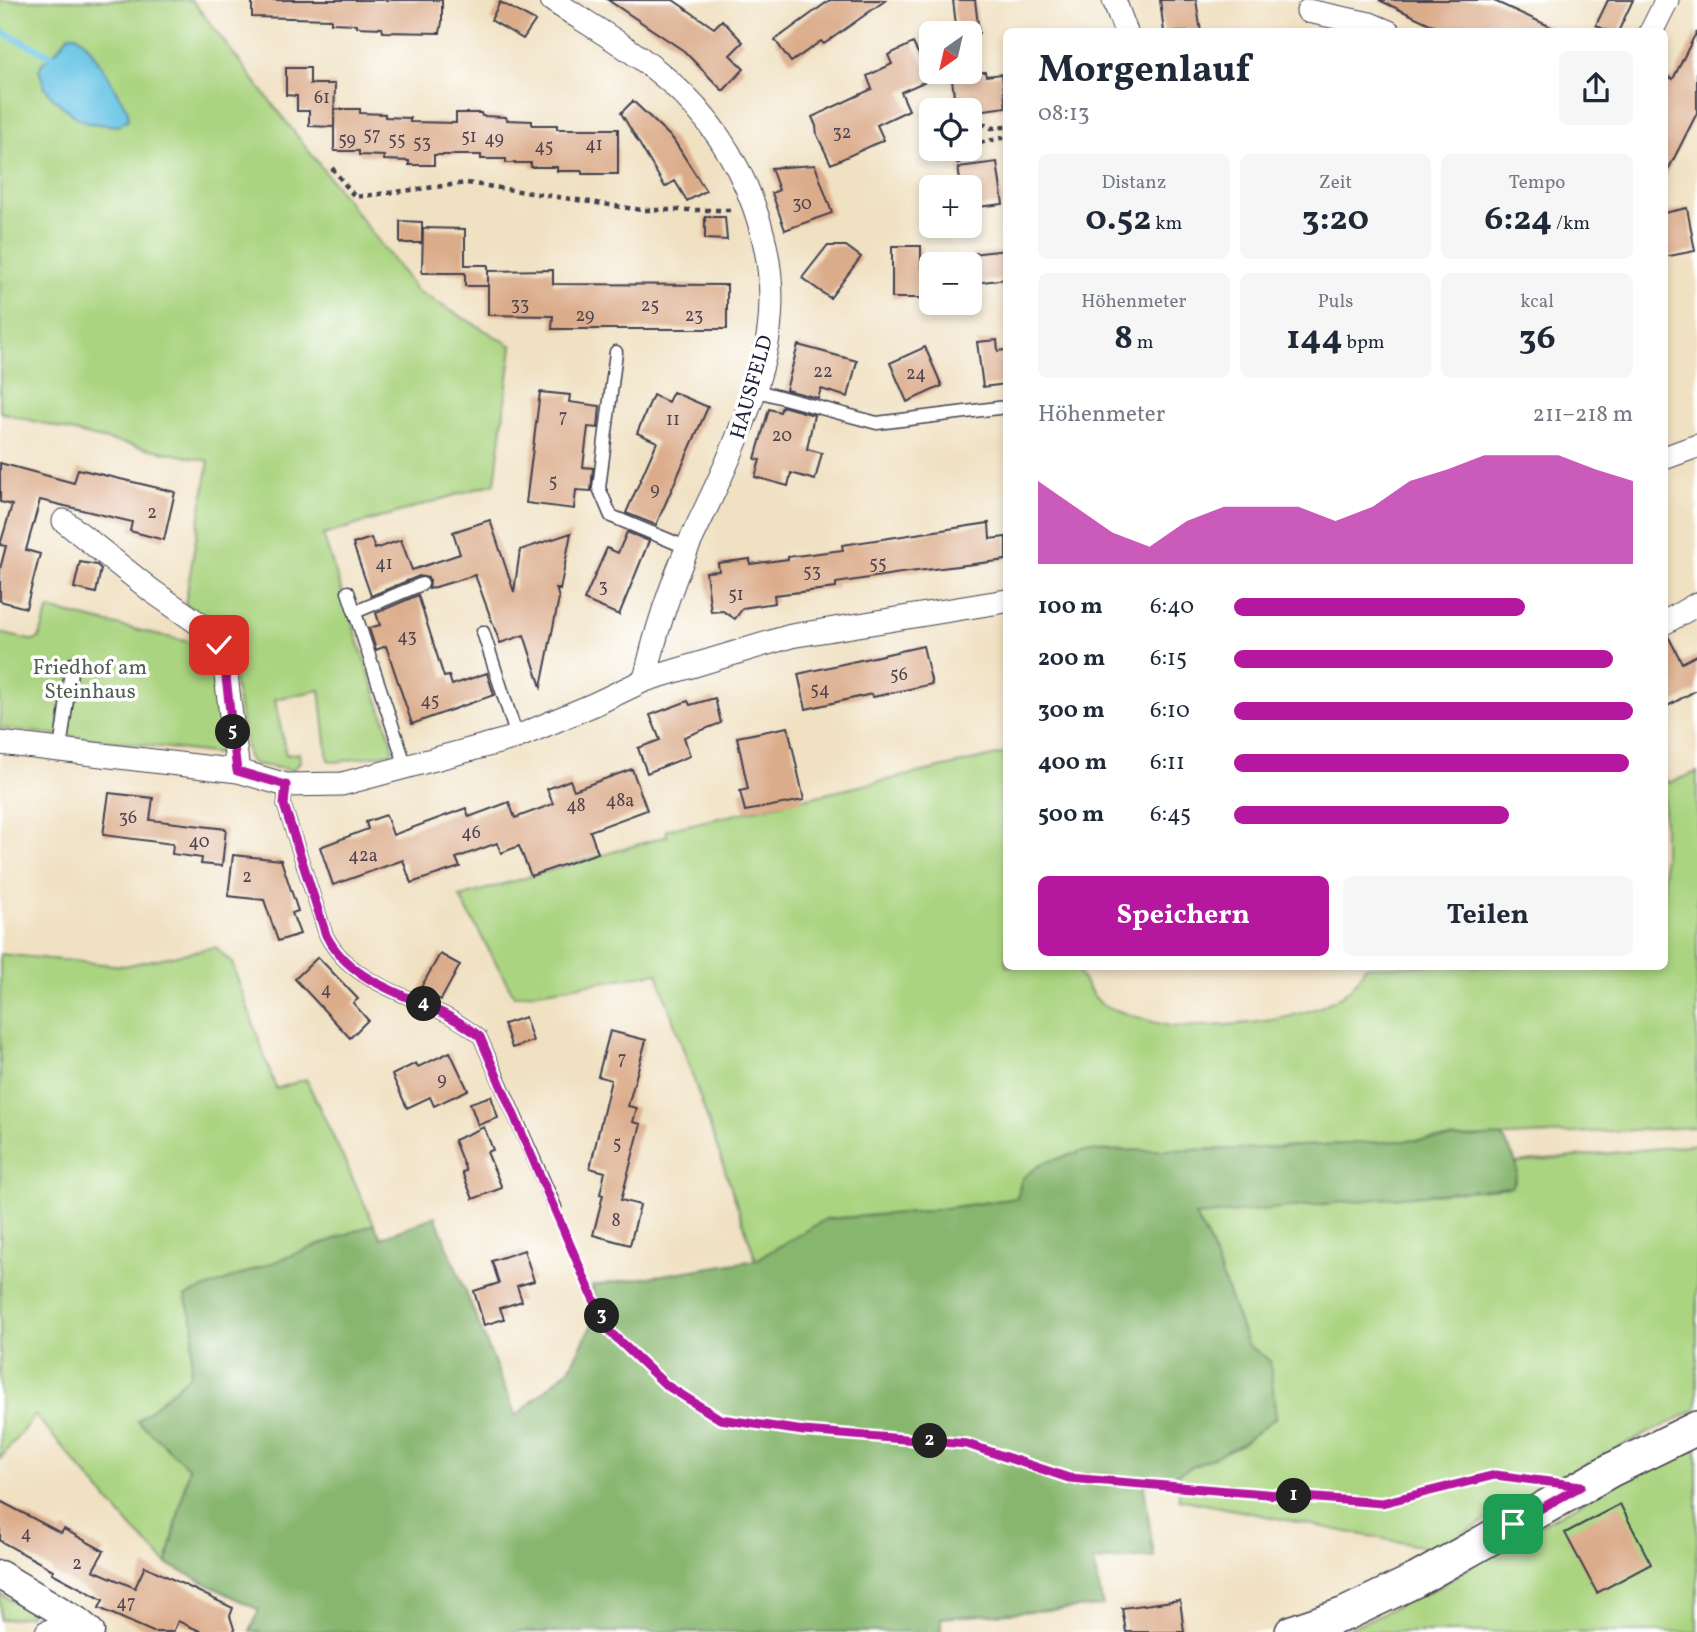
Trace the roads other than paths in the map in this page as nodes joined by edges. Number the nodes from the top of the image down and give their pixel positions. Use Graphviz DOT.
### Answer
graph roads {
  1 [pos="552,0"];
  2 [pos="1114,0"];
  3 [pos="1667,0"];
  4 [pos="1308,11"];
  5 [pos="1124,28"];
  6 [pos="1380,28"];
  7 [pos="1653,28"];
  8 [pos="617,352"];
  9 [pos="754,390"];
  10 [pos="1003,407"];
  11 [pos="1697,446"];
  12 [pos="1668,457"];
  13 [pos="64,521"];
  14 [pos="688,548"];
  15 [pos="422,584"];
  16 [pos="348,592"];
  17 [pos="1003,601"];
  18 [pos="1697,604"];
  19 [pos="355,612"];
  20 [pos="1668,621"];
  21 [pos="483,632"];
  22 [pos="72,664"];
  23 [pos="645,680"];
  24 [pos="517,737"];
  25 [pos="0,743"];
  26 [pos="61,750"];
  27 [pos="406,767"];
  28 [pos="237,771"];
  29 [pos="286,785"];
  30 [pos="555,1208"];
  31 [pos="1697,1428"];
  32 [pos="0,1575"];
  33 [pos="84,1627"];
  34 [pos="47,1632"];
  35 [pos="1292,1632"];
  1 -- 9 [label="street, HAUSFELD"];
  2 -- 5 [label="street"];
  3 -- 7 [label="street"];
  4 -- 6 [label="street"];
  8 -- 14 [label="lane"];
  9 -- 10 [label="lane"];
  9 -- 14 [label="street, HAUSFELD"];
  11 -- 12 [label="street"];
  13 -- 28 [label="street"];
  14 -- 23 [label="street, HAUSFELD"];
  15 -- 19 [label="lane"];
  16 -- 19 [label="lane"];
  17 -- 23 [label="street"];
  18 -- 20 [label="street"];
  19 -- 27 [label="lane"];
  21 -- 24 [label="lane"];
  22 -- 26 [label="lane"];
  23 -- 24 [label="street"];
  24 -- 27 [label="street"];
  25 -- 26 [label="street"];
  26 -- 28 [label="street"];
  27 -- 29 [label="street"];
  28 -- 29 [label="street"];
  29 -- 30 [label="lane"];
  31 -- 35 [label="main road"];
  32 -- 33 [label="street"];
  33 -- 34 [label="street"];
}
